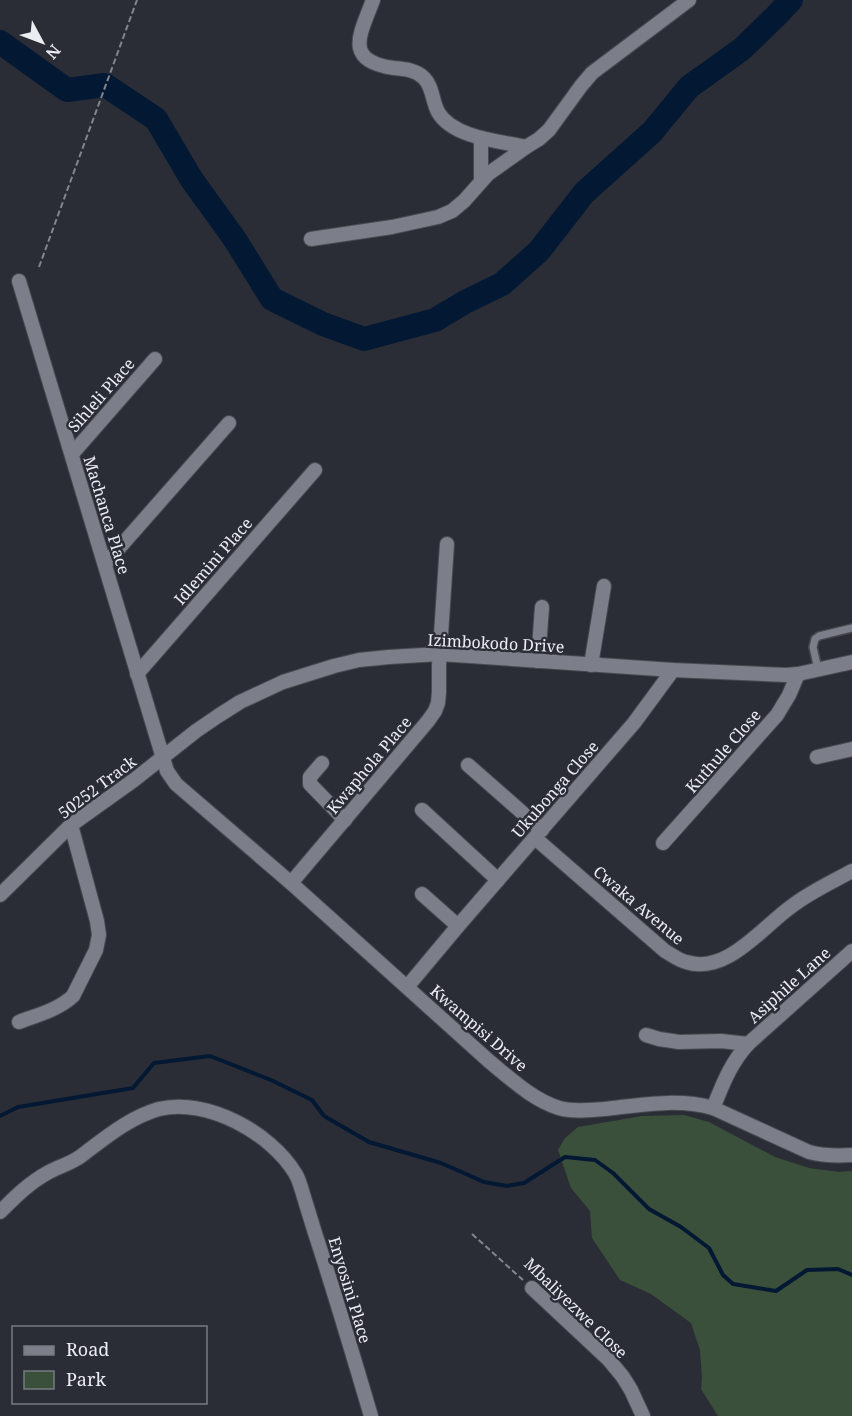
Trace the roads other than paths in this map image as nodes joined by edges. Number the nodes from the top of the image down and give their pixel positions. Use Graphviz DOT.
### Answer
graph roads {
  1 [pos="373,0"];
  2 [pos="689,0"];
  3 [pos="481,138"];
  4 [pos="526,147"];
  5 [pos="481,180"];
  6 [pos="312,239"];
  7 [pos="19,281"];
  8 [pos="155,359"];
  9 [pos="229,423"];
  10 [pos="72,454"];
  11 [pos="315,470"];
  12 [pos="447,544"];
  13 [pos="105,564"];
  14 [pos="604,586"];
  15 [pos="542,607"];
  16 [pos="852,628"];
  17 [pos="440,654"];
  18 [pos="538,661"];
  19 [pos="852,662"];
  20 [pos="591,665"];
  21 [pos="818,669"];
  22 [pos="673,670"];
  23 [pos="137,674"];
  24 [pos="798,674"];
  25 [pos="852,749"];
  26 [pos="817,757"];
  27 [pos="163,758"];
  28 [pos="322,763"];
  29 [pos="468,765"];
  30 [pos="422,810"];
  31 [pos="345,820"];
  32 [pos="71,825"];
  33 [pos="539,834"];
  34 [pos="663,843"];
  35 [pos="852,871"];
  36 [pos="498,880"];
  37 [pos="291,884"];
  38 [pos="422,894"];
  39 [pos="0,895"];
  40 [pos="458,926"];
  41 [pos="852,951"];
  42 [pos="407,987"];
  43 [pos="19,1022"];
  44 [pos="646,1035"];
  45 [pos="748,1044"];
  46 [pos="713,1108"];
  47 [pos="852,1155"];
  48 [pos="0,1212"];
  49 [pos="532,1288"];
  50 [pos="371,1416"];
  51 [pos="643,1416"];
  1 -- 3 [label="street"];
  2 -- 4 [label="street"];
  3 -- 4 [label="street"];
  3 -- 5 [label="street"];
  4 -- 5 [label="street"];
  5 -- 6 [label="street"];
  7 -- 10 [label="street, Machanca Place"];
  8 -- 10 [label="street, Sihleli Place"];
  9 -- 13 [label="street"];
  10 -- 13 [label="street, Machanca Place"];
  11 -- 23 [label="street, Idlemini Place"];
  12 -- 17 [label="street, Kwaphola Place"];
  13 -- 23 [label="street, Machanca Place"];
  14 -- 20 [label="street"];
  15 -- 18 [label="street"];
  16 -- 21 [label="lane"];
  17 -- 18 [label="street, Izimbokodo Drive"];
  17 -- 27 [label="street, Izimbokodo Drive"];
  17 -- 31 [label="street, Kwaphola Place"];
  18 -- 20 [label="street, Izimbokodo Drive"];
  19 -- 21 [label="street, Izimbokodo Drive"];
  20 -- 22 [label="street, Izimbokodo Drive"];
  21 -- 24 [label="street, Izimbokodo Drive"];
  22 -- 24 [label="street, Izimbokodo Drive"];
  22 -- 33 [label="street, Ukubonga Close"];
  23 -- 27 [label="street, Machanca Place"];
  24 -- 34 [label="street, Kuthule Close"];
  25 -- 26 [label="street"];
  27 -- 32 [label="street, 50252 Track"];
  27 -- 37 [label="street, Kwampisi Drive"];
  28 -- 31 [label="street"];
  29 -- 33 [label="street, Cwaka Avenue"];
  30 -- 36 [label="street"];
  31 -- 37 [label="street, Kwaphola Place"];
  32 -- 39 [label="street, 50252 Track"];
  32 -- 43 [label="street"];
  33 -- 35 [label="street, Cwaka Avenue"];
  33 -- 36 [label="street, Ukubonga Close"];
  36 -- 40 [label="street, Ukubonga Close"];
  37 -- 42 [label="street, Kwampisi Drive"];
  38 -- 40 [label="street"];
  40 -- 42 [label="street, Ukubonga Close"];
  41 -- 45 [label="street, Asiphile Lane"];
  42 -- 46 [label="street, Kwampisi Drive"];
  44 -- 45 [label="street, Asiphile Lane"];
  45 -- 46 [label="street, Asiphile Lane"];
  46 -- 47 [label="street, Kwampisi Drive"];
  48 -- 50 [label="street, Enyosini Place"];
  49 -- 51 [label="street, Mbaliyezwe Close"];
}
